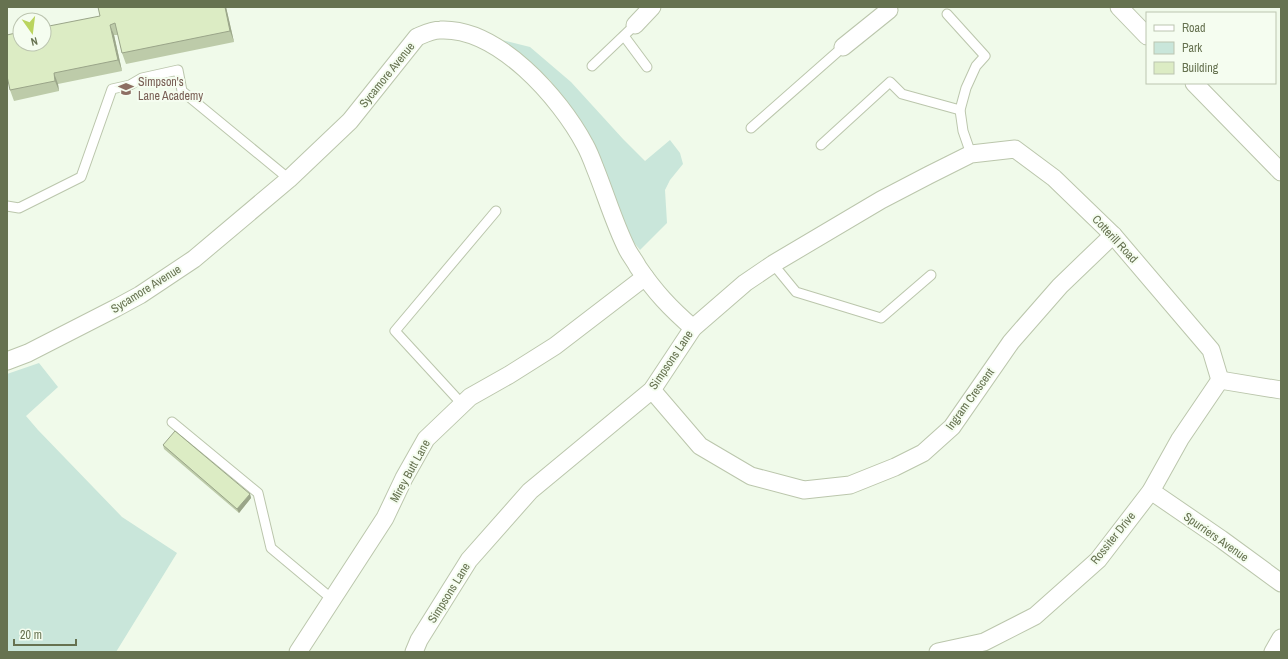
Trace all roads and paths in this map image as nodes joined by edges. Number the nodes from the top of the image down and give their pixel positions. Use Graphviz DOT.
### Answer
graph roads {
  1 [pos="652,7"];
  2 [pos="1119,7"];
  3 [pos="890,8"];
  4 [pos="947,14"];
  5 [pos="629,30"];
  6 [pos="1146,35"];
  7 [pos="843,47"];
  8 [pos="592,66"];
  9 [pos="647,67"];
  10 [pos="1195,84"];
  11 [pos="960,110"];
  12 [pos="751,128"];
  13 [pos="820,145"];
  14 [pos="971,154"];
  15 [pos="1281,172"];
  16 [pos="289,179"];
  17 [pos="7,206"];
  18 [pos="496,211"];
  19 [pos="1113,235"];
  20 [pos="773,264"];
  21 [pos="931,275"];
  22 [pos="645,277"];
  23 [pos="692,328"];
  24 [pos="7,361"];
  25 [pos="1220,380"];
  26 [pos="652,390"];
  27 [pos="1281,390"];
  28 [pos="462,404"];
  29 [pos="172,422"];
  30 [pos="1151,491"];
  31 [pos="1281,583"];
  32 [pos="332,599"];
  33 [pos="1281,638"];
  34 [pos="298,652"];
  35 [pos="414,652"];
  36 [pos="938,652"];
  37 [pos="1273,652"];
  1 -- 5 [label="street"];
  2 -- 6 [label="street"];
  3 -- 7 [label="street"];
  4 -- 11 [label="lane"];
  5 -- 8 [label="lane"];
  5 -- 9 [label="lane"];
  7 -- 12 [label="lane"];
  10 -- 15 [label="street"];
  11 -- 13 [label="lane"];
  11 -- 14 [label="lane"];
  14 -- 19 [label="street, Cotterill Road"];
  14 -- 20 [label="street, Simpsons Lane"];
  16 -- 17 [label="lane"];
  16 -- 22 [label="street, Sycamore Avenue"];
  16 -- 24 [label="street, Sycamore Avenue"];
  18 -- 28 [label="lane"];
  19 -- 25 [label="street, Cotterill Road"];
  19 -- 26 [label="street, Ingram Crescent"];
  20 -- 21 [label="lane"];
  20 -- 23 [label="street, Simpsons Lane"];
  22 -- 23 [label="street, Sycamore Avenue"];
  22 -- 28 [label="street, Mirey Butt Lane"];
  23 -- 26 [label="street, Simpsons Lane"];
  25 -- 27 [label="street"];
  25 -- 30 [label="street, Rossiter Drive"];
  26 -- 35 [label="street, Simpsons Lane"];
  28 -- 32 [label="street, Mirey Butt Lane"];
  29 -- 32 [label="lane"];
  30 -- 31 [label="street, Spurriers Avenue"];
  30 -- 36 [label="street, Rossiter Drive"];
  32 -- 34 [label="street, Mirey Butt Lane"];
  33 -- 37 [label="street"];
}
